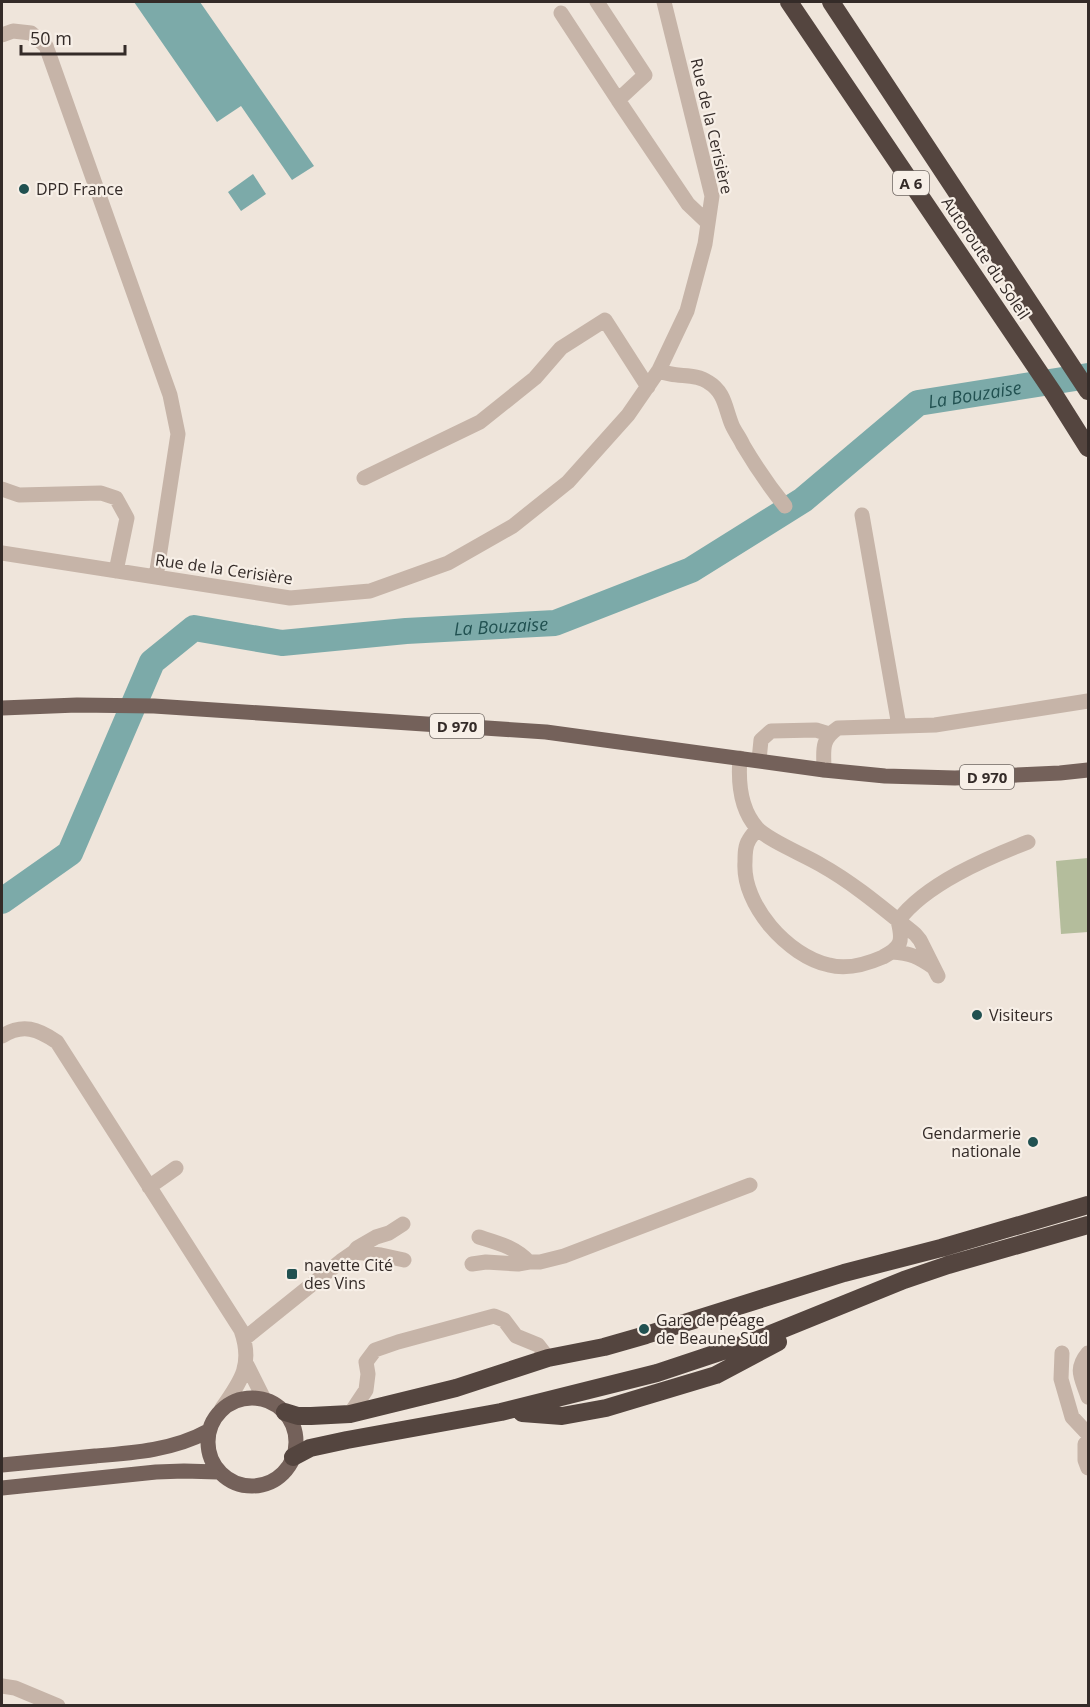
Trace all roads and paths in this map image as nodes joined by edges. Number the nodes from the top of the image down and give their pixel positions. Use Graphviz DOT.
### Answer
graph roads {
  1 [pos="597,2"];
  2 [pos="664,2"];
  3 [pos="789,2"];
  4 [pos="831,2"];
  5 [pos="561,13"];
  6 [pos="2,35"];
  7 [pos="618,100"];
  8 [pos="708,223"];
  9 [pos="659,370"];
  10 [pos="648,387"];
  11 [pos="1089,392"];
  12 [pos="1089,448"];
  13 [pos="364,478"];
  14 [pos="2,489"];
  15 [pos="785,506"];
  16 [pos="862,515"];
  17 [pos="2,554"];
  18 [pos="116,571"];
  19 [pos="156,577"];
  20 [pos="1089,701"];
  21 [pos="4,707"];
  22 [pos="899,726"];
  23 [pos="829,734"];
  24 [pos="740,758"];
  25 [pos="759,760"];
  26 [pos="824,770"];
  27 [pos="1089,770"];
  28 [pos="758,829"];
  29 [pos="1028,842"];
  30 [pos="898,921"];
  31 [pos="892,952"];
  32 [pos="2,1036"];
  33 [pos="176,1168"];
  34 [pos="750,1185"];
  35 [pos="149,1187"];
  36 [pos="1089,1205"];
  37 [pos="403,1224"];
  38 [pos="1089,1225"];
  39 [pos="479,1238"];
  40 [pos="354,1252"];
  41 [pos="404,1260"];
  42 [pos="529,1262"];
  43 [pos="472,1264"];
  44 [pos="244,1339"];
  45 [pos="1062,1353"];
  46 [pos="1089,1353"];
  47 [pos="548,1358"];
  48 [pos="246,1365"];
  49 [pos="1084,1366"];
  50 [pos="1089,1397"];
  51 [pos="264,1399"];
  52 [pos="222,1408"];
  53 [pos="285,1412"];
  54 [pos="350,1414"];
  55 [pos="208,1431"];
  56 [pos="1089,1434"];
  57 [pos="1089,1441"];
  58 [pos="293,1457"];
  59 [pos="2,1465"];
  60 [pos="1089,1468"];
  61 [pos="218,1472"];
  62 [pos="2,1488"];
  63 [pos="2,1686"];
  64 [pos="58,1706"];
  1 -- 7 [label="street"];
  2 -- 8 [label="street, Rue de la Cerisière"];
  3 -- 12 [label="highway, Autoroute du Soleil / A 6"];
  4 -- 11 [label="highway, Autoroute du Soleil / A 6"];
  5 -- 7 [label="street"];
  6 -- 19 [label="street"];
  7 -- 8 [label="street"];
  8 -- 9 [label="street, Rue de la Cerisière"];
  9 -- 10 [label="street, Rue de la Cerisière"];
  9 -- 15 [label="street"];
  10 -- 13 [label="street"];
  10 -- 19 [label="street, Rue de la Cerisière"];
  14 -- 18 [label="street"];
  16 -- 22 [label="street"];
  17 -- 18 [label="street, Rue de la Cerisière"];
  18 -- 19 [label="street, Rue de la Cerisière"];
  20 -- 22 [label="street"];
  21 -- 24 [label="main road, D 970"];
  22 -- 23 [label="street"];
  23 -- 25 [label="street"];
  23 -- 26 [label="street"];
  24 -- 25 [label="main road, D 970"];
  24 -- 28 [label="street"];
  25 -- 26 [label="main road, D 970"];
  26 -- 27 [label="main road, D 970"];
  28 -- 30 [label="street"];
  28 -- 31 [label="street"];
  29 -- 30 [label="street"];
  30 -- 31 [label="street"];
  30 -- 31 [label="street"];
  32 -- 35 [label="street"];
  33 -- 35 [label="street"];
  34 -- 42 [label="street"];
  35 -- 44 [label="street"];
  36 -- 47 [label="highway"];
  37 -- 40 [label="street"];
  38 -- 58 [label="highway"];
  39 -- 42 [label="street"];
  40 -- 41 [label="street"];
  40 -- 44 [label="street"];
  42 -- 43 [label="street"];
  44 -- 48 [label="street"];
  45 -- 56 [label="street"];
  46 -- 49 [label="street"];
  47 -- 54 [label="highway"];
  47 -- 54 [label="street"];
  48 -- 51 [label="street"];
  48 -- 52 [label="street"];
  49 -- 50 [label="street"];
  51 -- 52 [label="main road"];
  51 -- 53 [label="main road"];
  52 -- 55 [label="main road"];
  53 -- 54 [label="highway"];
  53 -- 58 [label="main road"];
  55 -- 59 [label="main road"];
  55 -- 61 [label="main road"];
  57 -- 60 [label="street"];
  58 -- 61 [label="main road"];
  61 -- 62 [label="main road"];
  63 -- 64 [label="street"];
}
